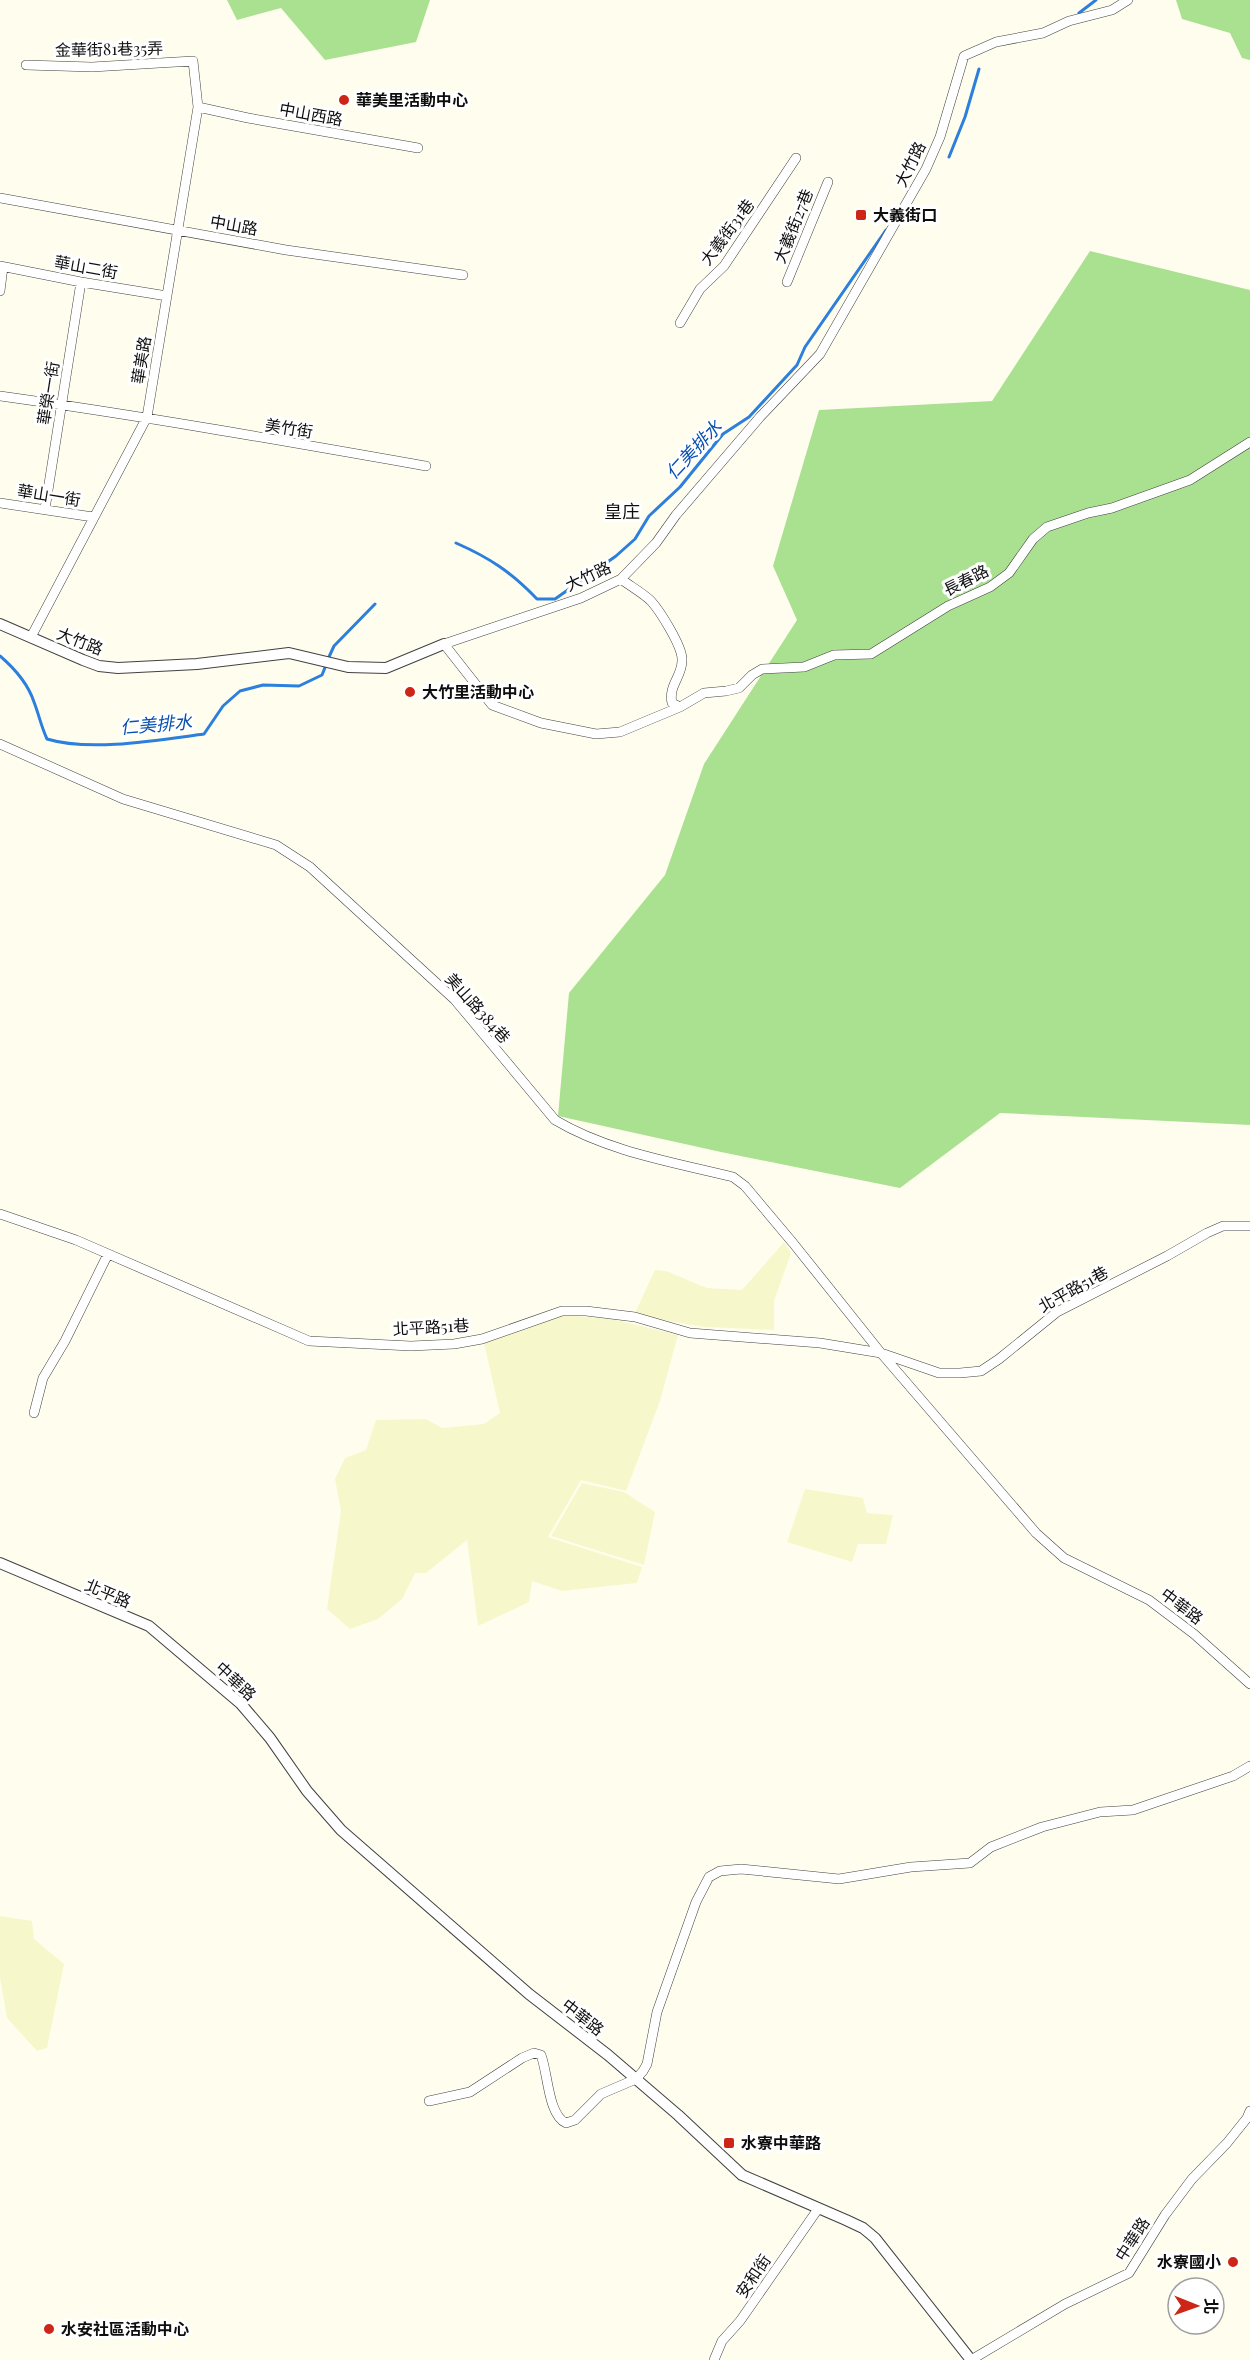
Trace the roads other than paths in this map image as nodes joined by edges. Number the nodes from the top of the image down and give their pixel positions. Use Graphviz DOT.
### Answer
graph roads {
  1 [pos="1128,0"];
  2 [pos="193,61"];
  3 [pos="26,65"];
  4 [pos="198,107"];
  5 [pos="418,148"];
  6 [pos="796,158"];
  7 [pos="828,182"];
  8 [pos="0,198"];
  9 [pos="178,230"];
  10 [pos="2,267"];
  11 [pos="463,275"];
  12 [pos="81,282"];
  13 [pos="787,282"];
  14 [pos="0,291"];
  15 [pos="167,296"];
  16 [pos="680,323"];
  17 [pos="0,396"];
  18 [pos="61,405"];
  19 [pos="147,417"];
  20 [pos="1250,442"];
  21 [pos="426,466"];
  22 [pos="0,503"];
  23 [pos="45,509"];
  24 [pos="93,517"];
  25 [pos="621,579"];
  26 [pos="0,624"];
  27 [pos="31,638"];
  28 [pos="444,644"];
  29 [pos="680,707"];
  30 [pos="0,744"];
  31 [pos="0,1214"];
  32 [pos="1250,1226"];
  33 [pos="108,1254"];
  34 [pos="881,1353"];
  35 [pos="34,1413"];
  36 [pos="0,1563"];
  37 [pos="196,1665"];
  38 [pos="1250,1684"];
  39 [pos="1250,1766"];
  40 [pos="636,2079"];
  41 [pos="429,2101"];
  42 [pos="1250,2111"];
  43 [pos="818,2209"];
  44 [pos="714,2360"];
  45 [pos="971,2360"];
  1 -- 25 [label="street, 大竹路"];
  2 -- 3 [label="street, 金華街81巷35弄"];
  2 -- 4 [label="street, 華美路"];
  4 -- 5 [label="street, 中山西路"];
  4 -- 9 [label="street, 華美路"];
  6 -- 16 [label="street, 大義街31巷"];
  7 -- 13 [label="street, 大義街27巷"];
  8 -- 9 [label="street, 中山路"];
  9 -- 11 [label="street, 中山路"];
  9 -- 15 [label="street, 華美路"];
  10 -- 12 [label="street, 華山二街"];
  10 -- 14 [label="street"];
  12 -- 15 [label="street, 華山二街"];
  12 -- 18 [label="street, 華榮一街"];
  15 -- 19 [label="street, 華美路"];
  17 -- 18 [label="street, 美竹街"];
  18 -- 19 [label="street, 美竹街"];
  18 -- 23 [label="street, 華榮一街"];
  19 -- 21 [label="street, 美竹街"];
  19 -- 24 [label="street, 華美路"];
  20 -- 29 [label="street, 長春路"];
  22 -- 23 [label="street, 華山一街"];
  23 -- 24 [label="street, 華山一街"];
  24 -- 27 [label="street, 華美路"];
  25 -- 28 [label="street, 大竹路"];
  25 -- 29 [label="street"];
  26 -- 27 [label="street, 大竹路"];
  27 -- 28 [label="street, 大竹路"];
  28 -- 29 [label="street, 長春路"];
  30 -- 34 [label="street, 美山路384巷"];
  31 -- 33 [label="street, 北平路51巷"];
  32 -- 34 [label="street, 北平路51巷"];
  33 -- 34 [label="street, 北平路51巷"];
  33 -- 35 [label="street"];
  34 -- 38 [label="street, 中華路"];
  36 -- 37 [label="street, 北平路"];
  37 -- 40 [label="street, 中華路"];
  39 -- 40 [label="street"];
  40 -- 41 [label="street"];
  40 -- 43 [label="street, 中華路"];
  42 -- 45 [label="street, 中華路"];
  43 -- 44 [label="street, 安和街"];
  43 -- 45 [label="street, 中華路"];
}
